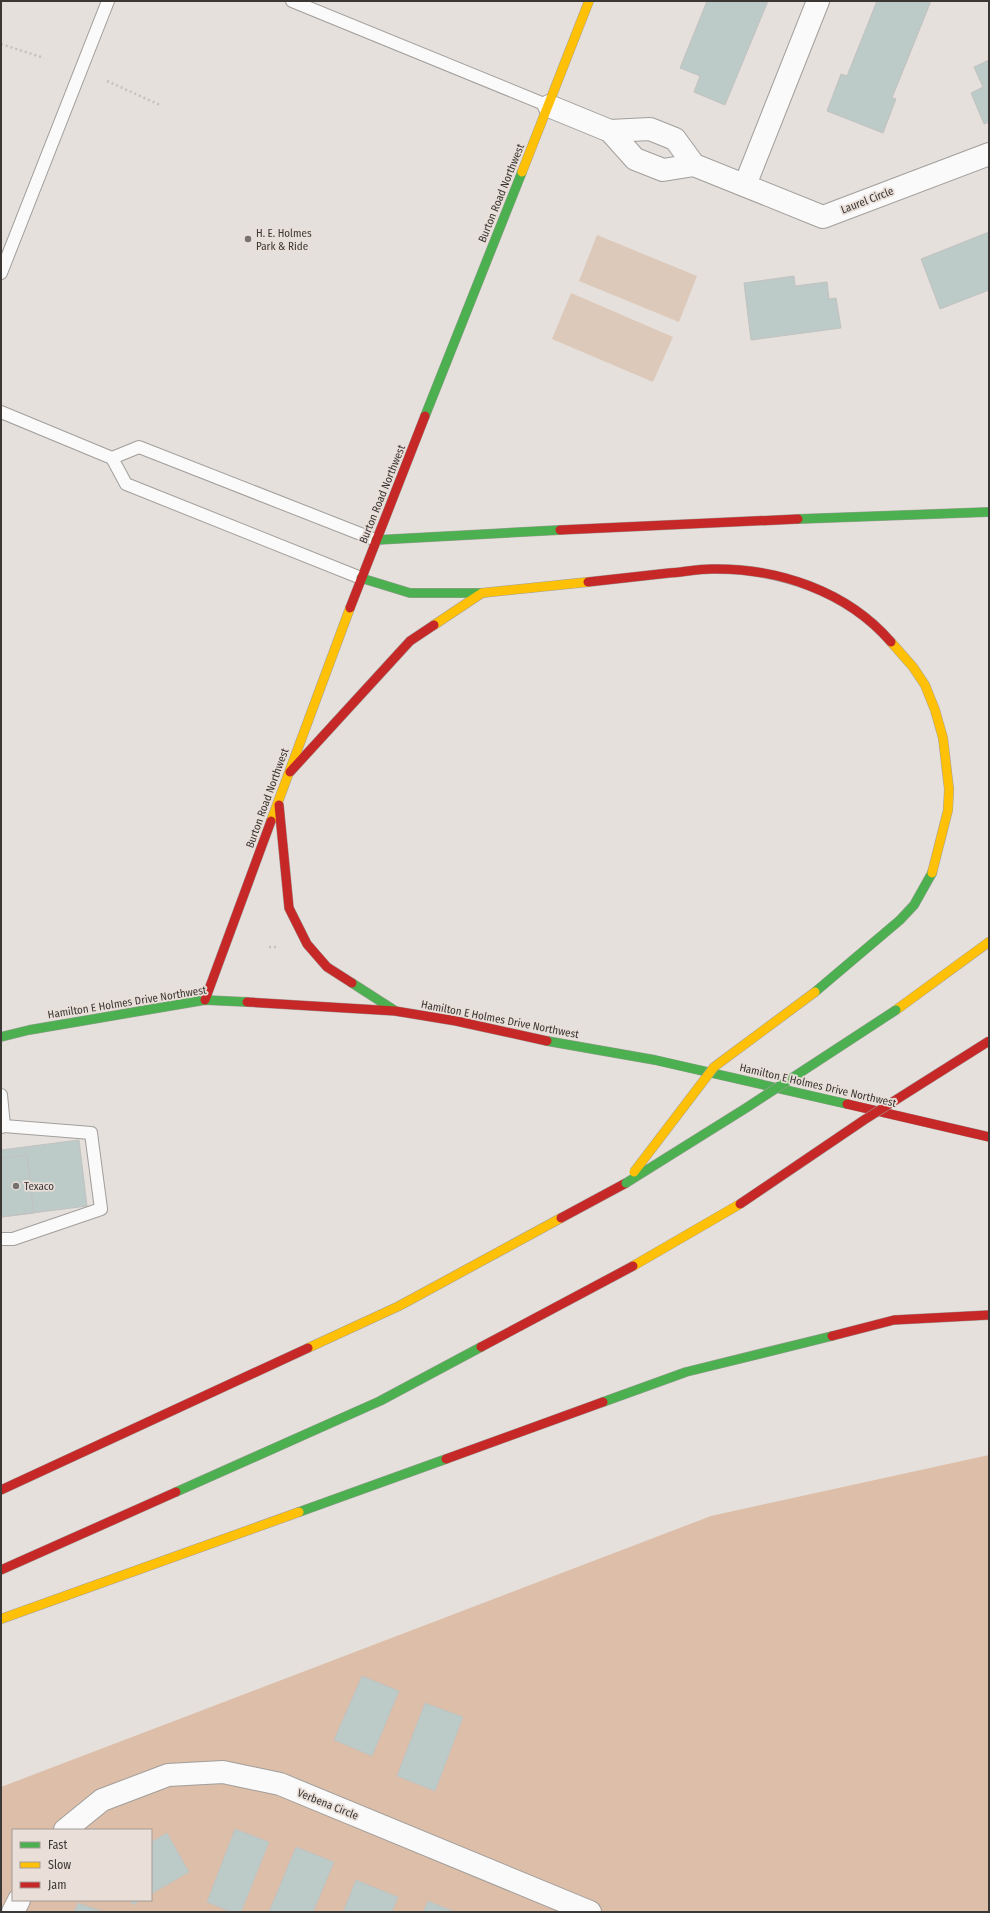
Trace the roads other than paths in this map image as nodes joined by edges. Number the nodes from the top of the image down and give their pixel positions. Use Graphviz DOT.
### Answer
graph roads {
  1 [pos="108,1"];
  2 [pos="292,1"];
  3 [pos="589,1"];
  4 [pos="818,1"];
  5 [pos="549,106"];
  6 [pos="610,131"];
  7 [pos="989,154"];
  8 [pos="694,165"];
  9 [pos="745,186"];
  10 [pos="1,273"];
  11 [pos="1,412"];
  12 [pos="112,458"];
  13 [pos="989,512"];
  14 [pos="376,540"];
  15 [pos="361,578"];
  16 [pos="482,593"];
  17 [pos="290,772"];
  18 [pos="279,800"];
  19 [pos="989,942"];
  20 [pos="205,1000"];
  21 [pos="395,1011"];
  22 [pos="1,1037"];
  23 [pos="989,1041"];
  24 [pos="1,1095"];
  25 [pos="2,1127"];
  26 [pos="989,1137"];
  27 [pos="626,1183"];
  28 [pos="1,1239"];
  29 [pos="989,1315"];
  30 [pos="1,1490"];
  31 [pos="1,1570"];
  32 [pos="1,1619"];
  33 [pos="66,1829"];
  34 [pos="18,1901"];
  35 [pos="14,1912"];
  36 [pos="590,1912"];
  1 -- 10 [label="lane"];
  2 -- 5 [label="lane"];
  3 -- 5 [label="main road, Burton Road Northwest"];
  4 -- 9 [label="street"];
  5 -- 6 [label="street"];
  5 -- 14 [label="main road, Burton Road Northwest"];
  6 -- 8 [label="street"];
  6 -- 8 [label="street"];
  7 -- 9 [label="street, Laurel Circle"];
  8 -- 9 [label="street, Laurel Circle"];
  11 -- 12 [label="lane"];
  12 -- 14 [label="lane"];
  12 -- 15 [label="lane"];
  13 -- 14 [label="main road"];
  14 -- 15 [label="main road, Burton Road Northwest"];
  15 -- 16 [label="main road"];
  15 -- 17 [label="main road, Burton Road Northwest"];
  16 -- 17 [label="main road"];
  16 -- 27 [label="main road, bridge"];
  17 -- 18 [label="main road, Burton Road Northwest"];
  18 -- 20 [label="main road, Burton Road Northwest"];
  18 -- 21 [label="main road"];
  19 -- 27 [label="main road, bridge"];
  20 -- 21 [label="main road, Hamilton E Holmes Drive Northwest"];
  20 -- 22 [label="main road, Hamilton E Holmes Drive Northwest"];
  21 -- 26 [label="main road, Hamilton E Holmes Drive Northwest"];
  23 -- 31 [label="main road, bridge"];
  24 -- 25 [label="lane"];
  25 -- 28 [label="lane"];
  27 -- 30 [label="main road"];
  29 -- 32 [label="main road"];
  33 -- 36 [label="street, Verbena Circle"];
  34 -- 35 [label="street"];
}
